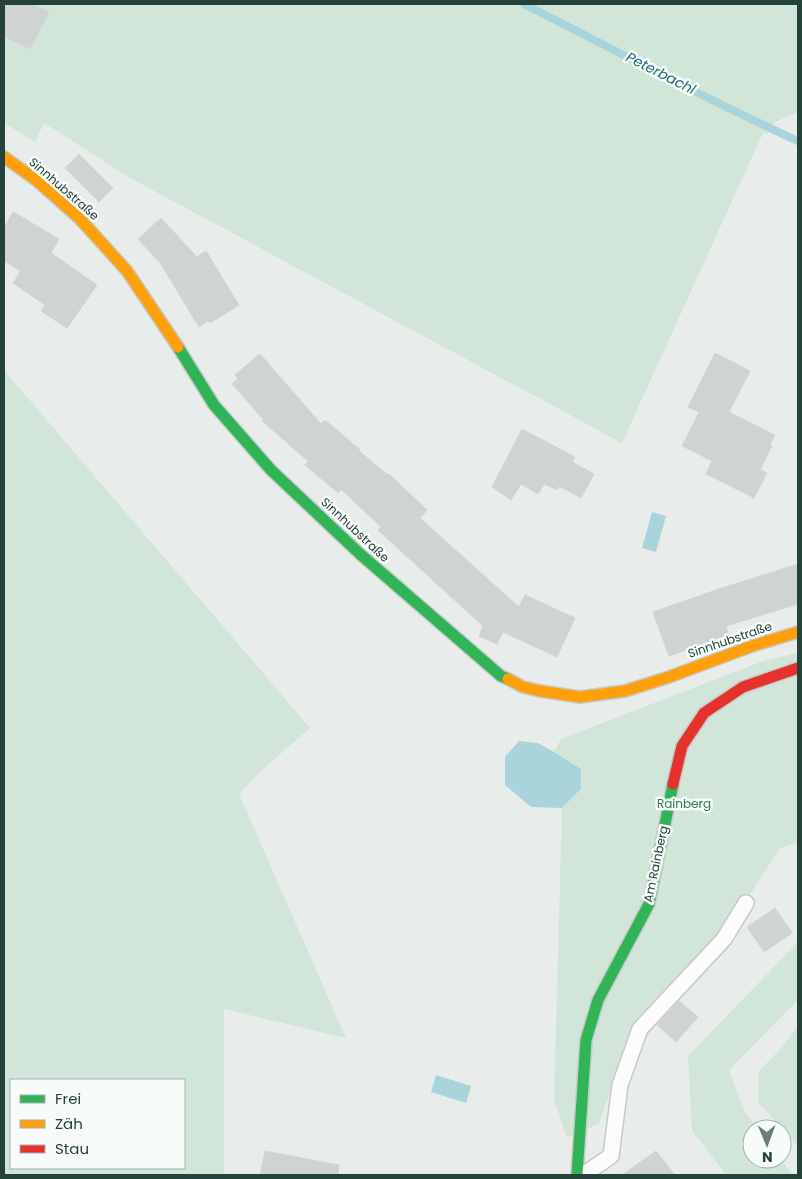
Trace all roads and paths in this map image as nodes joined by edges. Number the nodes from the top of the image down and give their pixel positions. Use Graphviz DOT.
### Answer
graph roads {
  1 [pos="4,157"];
  2 [pos="798,632"];
  3 [pos="798,668"];
  4 [pos="746,903"];
  5 [pos="577,1175"];
  6 [pos="583,1175"];
  1 -- 2 [label="street, Sinnhubstraße"];
  3 -- 5 [label="street, Am Rainberg"];
  4 -- 6 [label="lane"];
}
